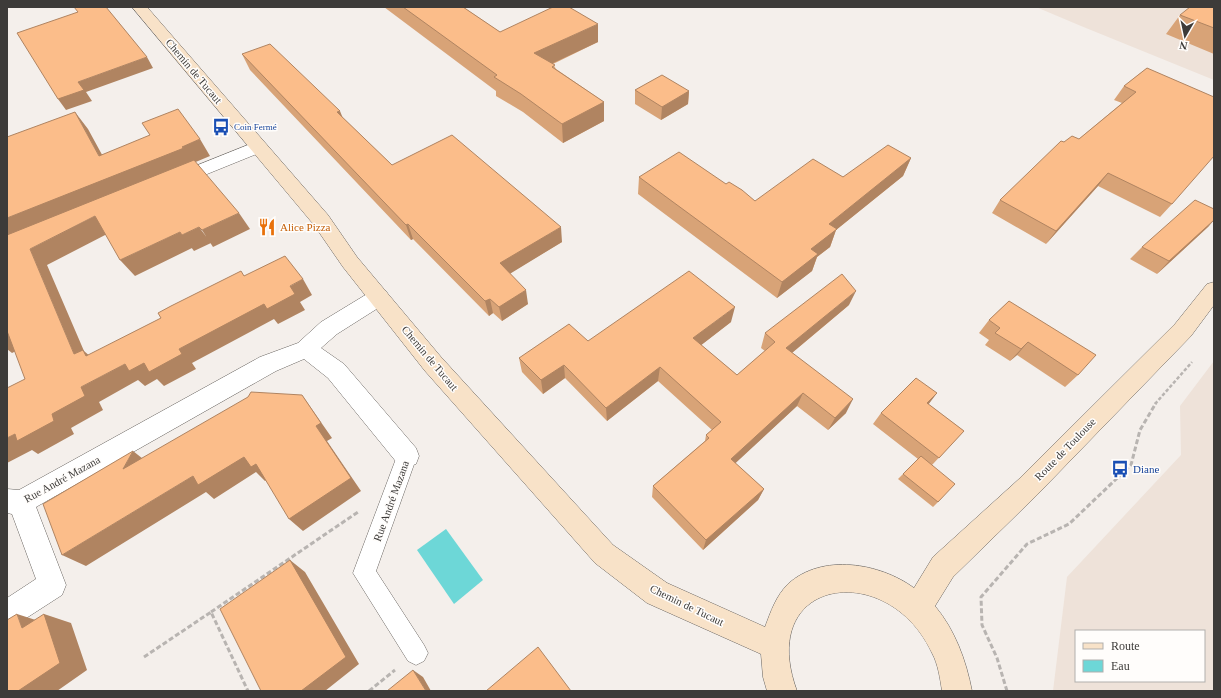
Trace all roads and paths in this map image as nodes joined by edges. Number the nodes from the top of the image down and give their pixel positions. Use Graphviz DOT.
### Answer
graph roads {
  1 [pos="139,7"];
  2 [pos="258,147"];
  3 [pos="158,188"];
  4 [pos="1214,290"];
  5 [pos="379,297"];
  6 [pos="306,349"];
  7 [pos="1194,359"];
  8 [pos="407,456"];
  9 [pos="396,486"];
  10 [pos="14,502"];
  11 [pos="918,608"];
  12 [pos="211,612"];
  13 [pos="7,614"];
  14 [pos="775,646"];
  15 [pos="416,653"];
  16 [pos="144,657"];
  17 [pos="248,691"];
  18 [pos="369,691"];
  19 [pos="782,691"];
  20 [pos="957,691"];
  21 [pos="1006,691"];
  1 -- 2 [label="main road, Chemin de Tucaut"];
  2 -- 3 [label="street"];
  2 -- 5 [label="main road, Chemin de Tucaut"];
  4 -- 11 [label="main road, Route de Toulouse"];
  5 -- 6 [label="street, Rue André Mazana"];
  5 -- 14 [label="main road, Chemin de Tucaut"];
  6 -- 8 [label="street, Rue André Mazana"];
  6 -- 10 [label="street, Rue André Mazana"];
  7 -- 21 [label="path"];
  8 -- 9 [label="lane, Rue André Mazana"];
  9 -- 12 [label="path"];
  9 -- 15 [label="lane, Rue André Mazana"];
  10 -- 13 [label="street"];
  11 -- 14 [label="main road"];
  11 -- 20 [label="main road"];
  12 -- 16 [label="path"];
  12 -- 17 [label="path"];
  14 -- 19 [label="main road"];
  15 -- 18 [label="path"];
}
